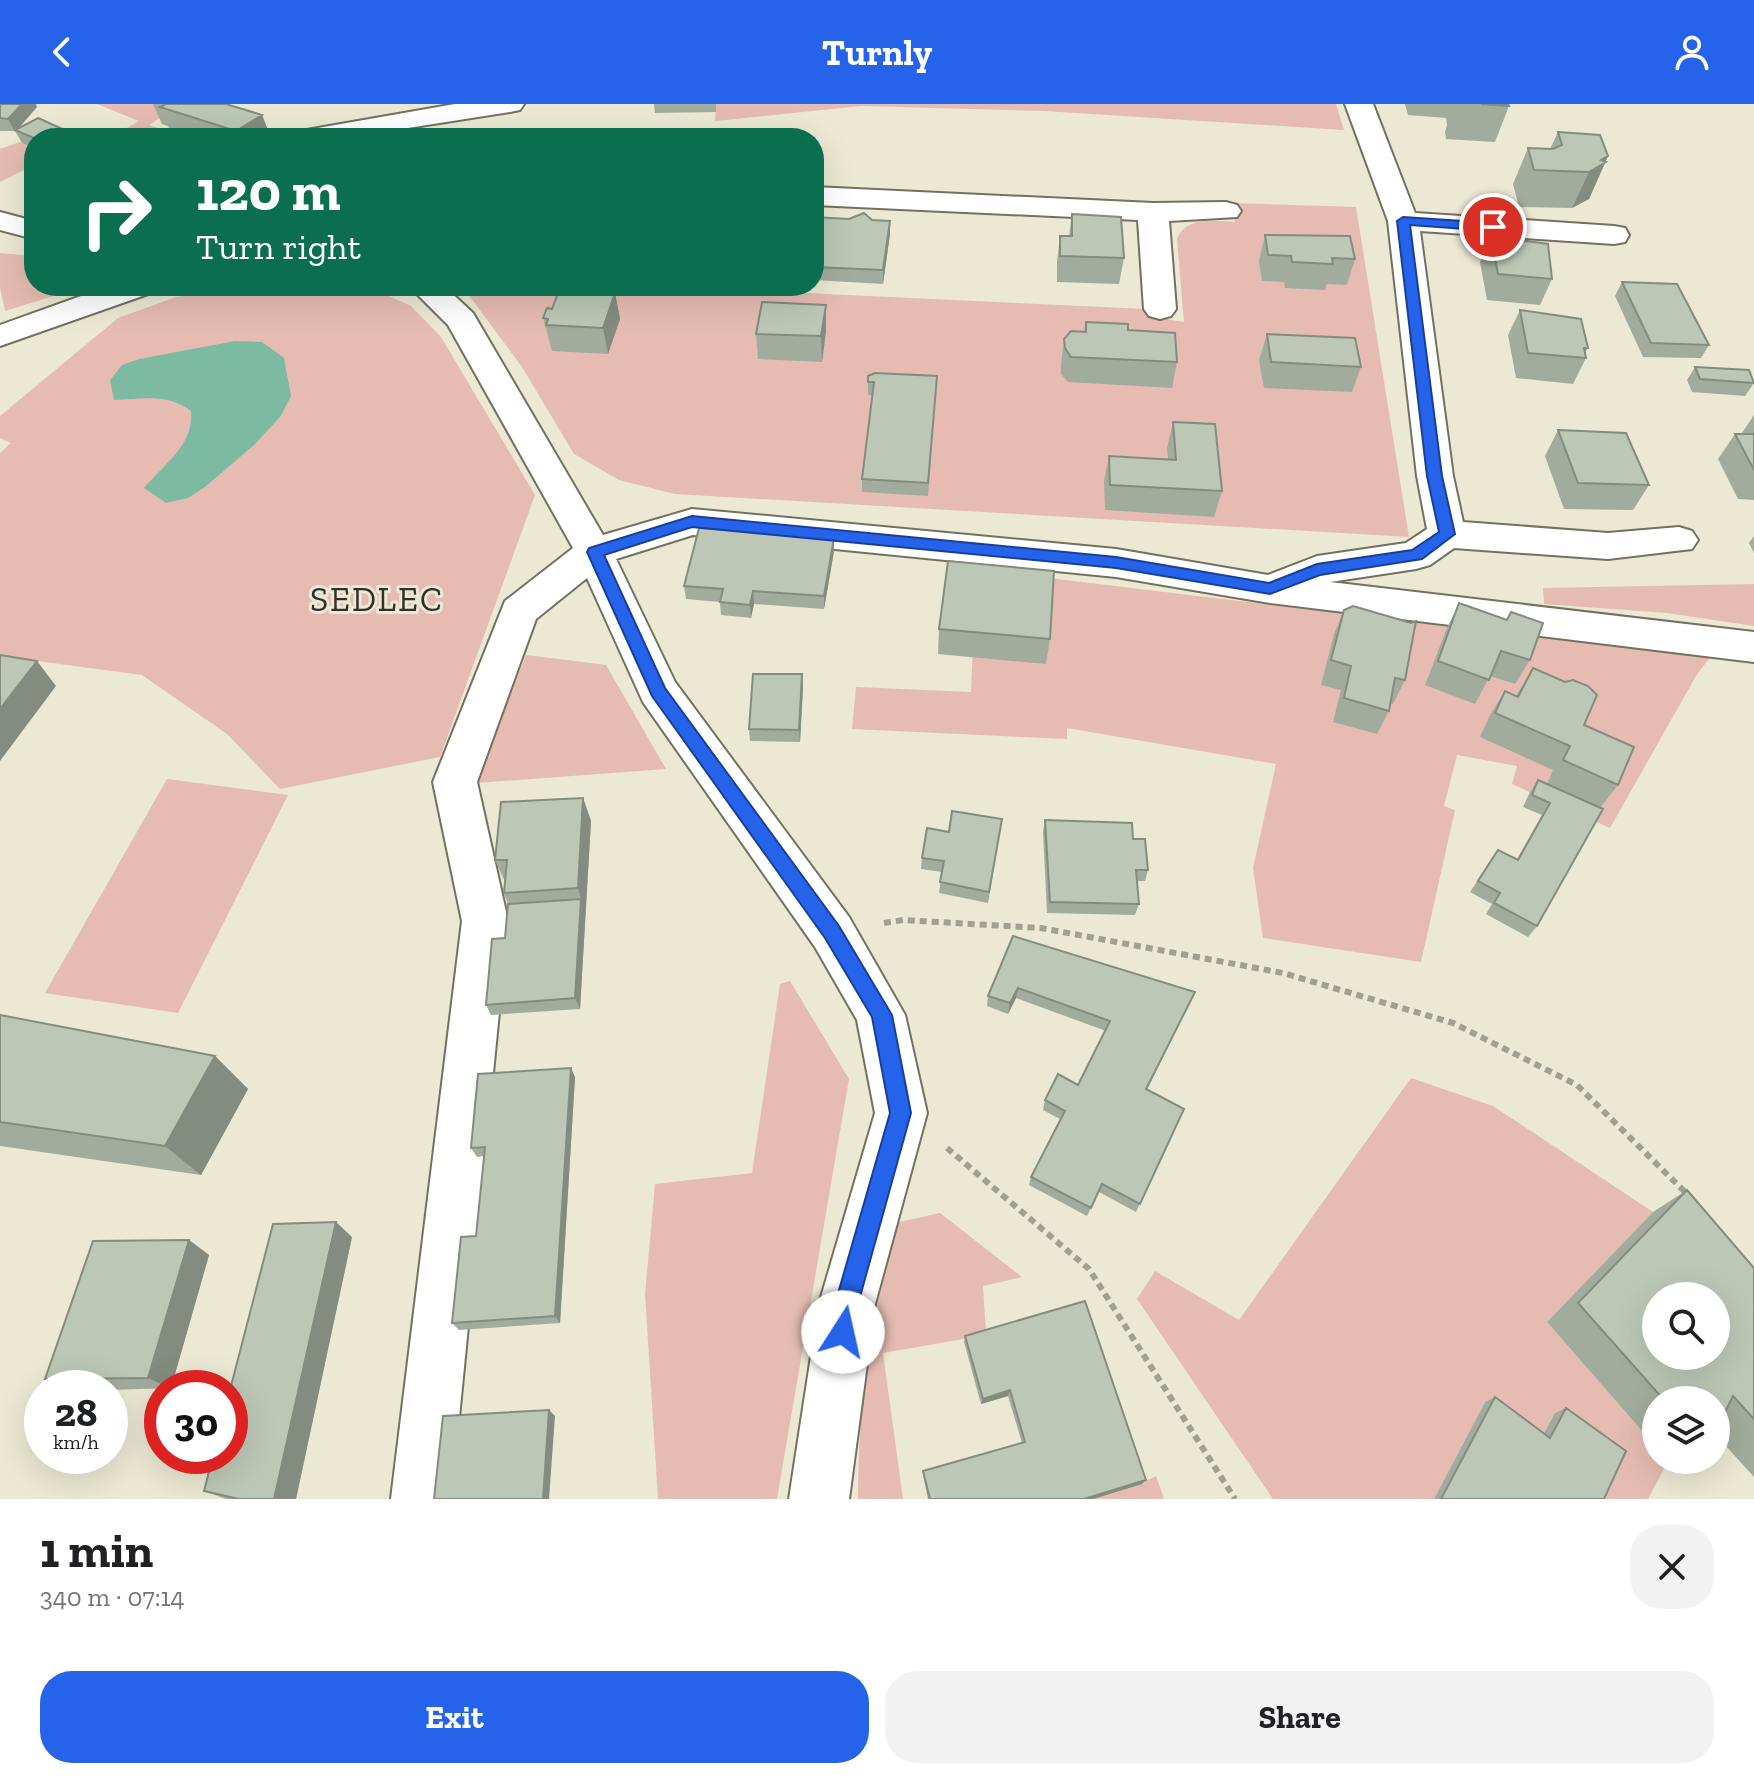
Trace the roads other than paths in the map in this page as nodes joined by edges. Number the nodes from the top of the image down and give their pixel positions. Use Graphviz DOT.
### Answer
graph roads {
  1 [pos="332,104"];
  2 [pos="510,104"];
  3 [pos="1359,104"];
  4 [pos="313,128"];
  5 [pos="351,128"];
  6 [pos="824,196"];
  7 [pos="1226,211"];
  8 [pos="1153,212"];
  9 [pos="0,221"];
  10 [pos="1403,221"];
  11 [pos="24,227"];
  12 [pos="1614,235"];
  13 [pos="112,296"];
  14 [pos="436,296"];
  15 [pos="1160,309"];
  16 [pos="0,336"];
  17 [pos="1447,534"];
  18 [pos="1679,540"];
  19 [pos="594,552"];
  20 [pos="1270,589"];
  21 [pos="1754,647"];
  22 [pos="421,1499"];
  23 [pos="819,1499"];
  1 -- 4 [label="street"];
  2 -- 5 [label="street"];
  3 -- 10 [label="street"];
  6 -- 8 [label="street"];
  7 -- 8 [label="street"];
  8 -- 15 [label="street"];
  9 -- 11 [label="street"];
  10 -- 12 [label="street"];
  10 -- 17 [label="street"];
  13 -- 16 [label="street"];
  14 -- 19 [label="street"];
  17 -- 18 [label="street"];
  17 -- 20 [label="street"];
  19 -- 20 [label="street"];
  19 -- 22 [label="street"];
  19 -- 23 [label="street"];
  20 -- 21 [label="street"];
}
